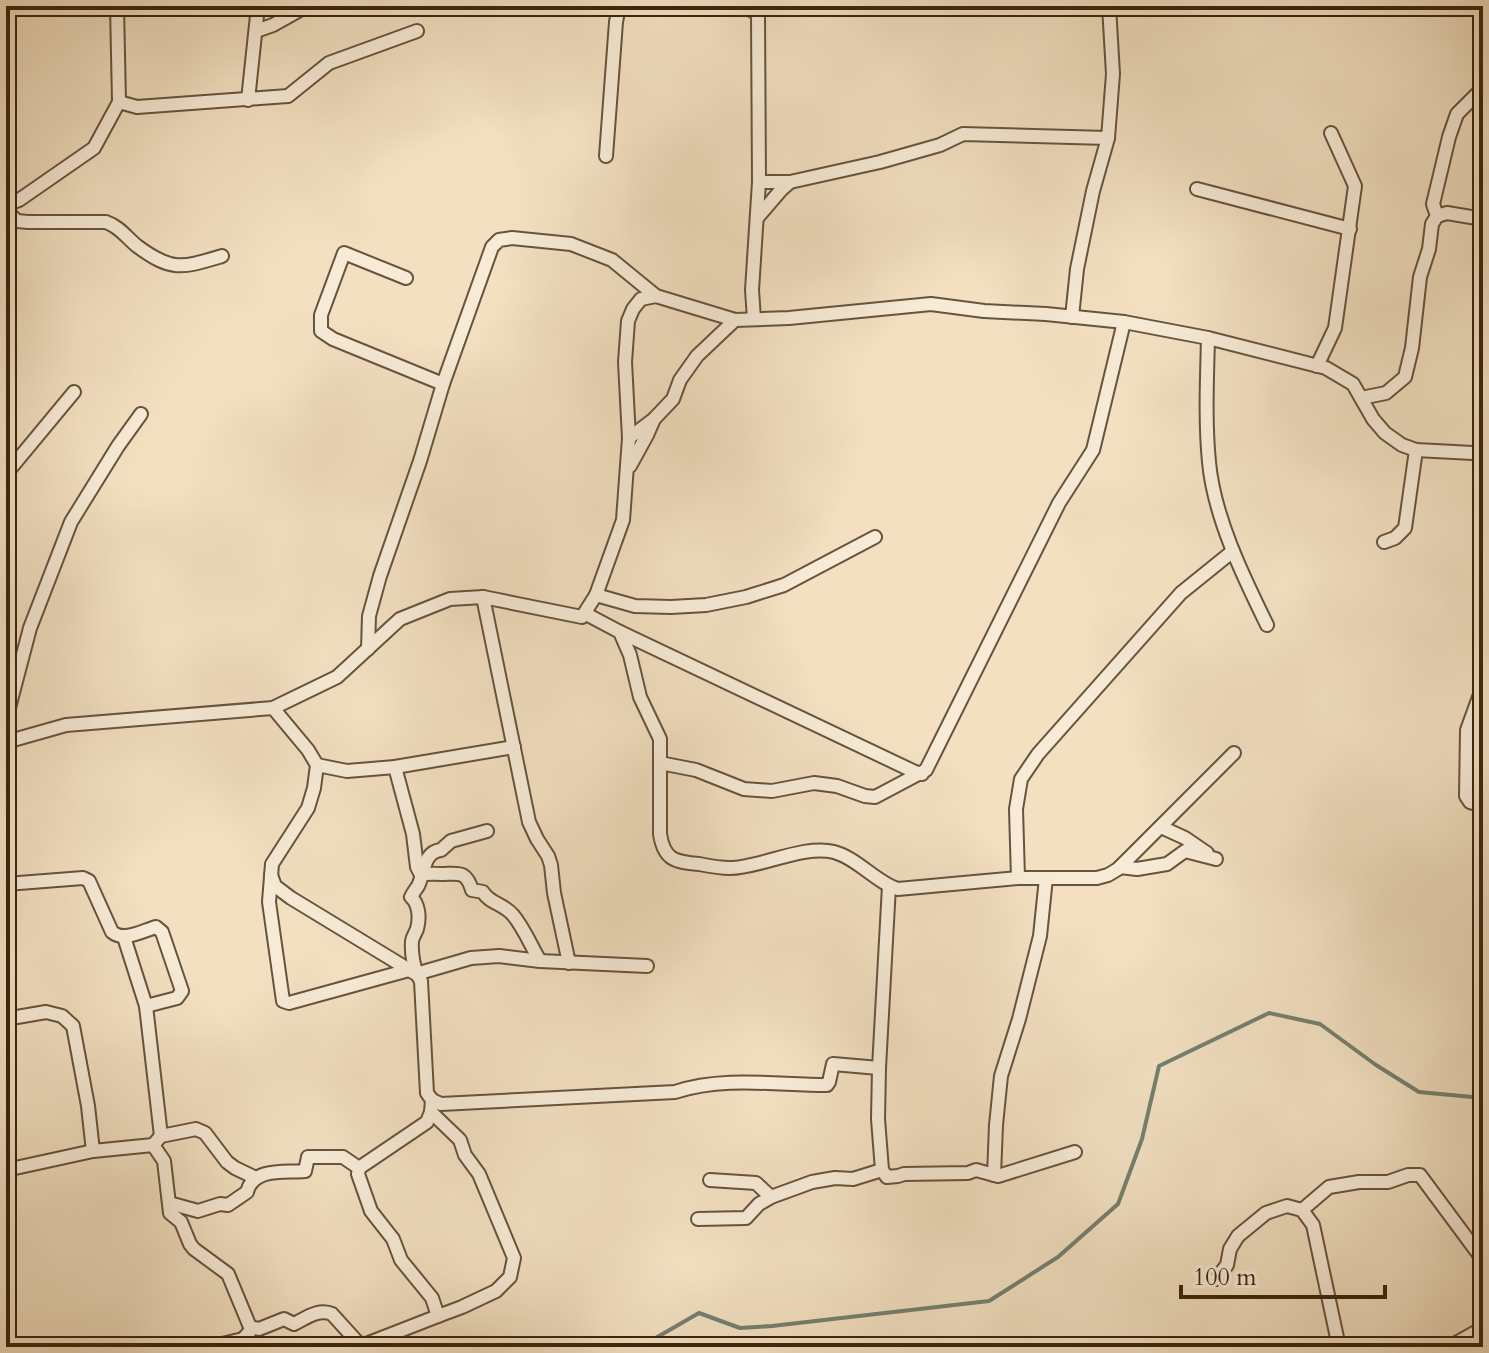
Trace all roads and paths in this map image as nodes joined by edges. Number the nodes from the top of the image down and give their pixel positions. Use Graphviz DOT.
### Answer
graph roads {
  1 [pos="117,6"];
  2 [pos="307,6"];
  3 [pos="619,6"];
  4 [pos="744,6"];
  5 [pos="928,6"];
  6 [pos="983,6"];
  7 [pos="1109,6"];
  8 [pos="257,10"];
  9 [pos="760,10"];
  10 [pos="256,31"];
  11 [pos="417,31"];
  12 [pos="1483,88"];
  13 [pos="248,100"];
  14 [pos="119,102"];
  15 [pos="1331,133"];
  16 [pos="1108,138"];
  17 [pos="606,156"];
  18 [pos="759,182"];
  19 [pos="790,182"];
  20 [pos="1197,189"];
  21 [pos="6,208"];
  22 [pos="1437,216"];
  23 [pos="757,218"];
  24 [pos="1483,219"];
  25 [pos="1350,229"];
  26 [pos="222,256"];
  27 [pos="406,278"];
  28 [pos="656,296"];
  29 [pos="1072,317"];
  30 [pos="754,319"];
  31 [pos="735,320"];
  32 [pos="1124,322"];
  33 [pos="1208,338"];
  34 [pos="1317,366"];
  35 [pos="443,384"];
  36 [pos="74,392"];
  37 [pos="1361,398"];
  38 [pos="141,414"];
  39 [pos="654,419"];
  40 [pos="629,438"];
  41 [pos="1416,450"];
  42 [pos="1483,456"];
  43 [pos="627,471"];
  44 [pos="6,474"];
  45 [pos="875,537"];
  46 [pos="1384,542"];
  47 [pos="1233,551"];
  48 [pos="596,595"];
  49 [pos="483,597"];
  50 [pos="586,614"];
  51 [pos="1267,625"];
  52 [pos="620,632"];
  53 [pos="368,649"];
  54 [pos="1483,686"];
  55 [pos="273,708"];
  56 [pos="6,726"];
  57 [pos="6,742"];
  58 [pos="514,747"];
  59 [pos="1234,753"];
  60 [pos="660,763"];
  61 [pos="317,765"];
  62 [pos="395,767"];
  63 [pos="922,774"];
  64 [pos="1483,806"];
  65 [pos="1161,827"];
  66 [pos="487,831"];
  67 [pos="1120,867"];
  68 [pos="271,875"];
  69 [pos="421,875"];
  70 [pos="1018,878"];
  71 [pos="1046,878"];
  72 [pos="6,884"];
  73 [pos="889,886"];
  74 [pos="124,937"];
  75 [pos="540,961"];
  76 [pos="569,963"];
  77 [pos="647,966"];
  78 [pos="413,972"];
  79 [pos="146,1006"];
  80 [pos="6,1015"];
  81 [pos="879,1068"];
  82 [pos="432,1106"];
  83 [pos="157,1141"];
  84 [pos="93,1151"];
  85 [pos="1075,1152"];
  86 [pos="359,1168"];
  87 [pos="6,1170"];
  88 [pos="882,1170"];
  89 [pos="994,1175"];
  90 [pos="256,1178"];
  91 [pos="710,1180"];
  92 [pos="771,1197"];
  93 [pos="169,1203"];
  94 [pos="1302,1210"];
  95 [pos="698,1219"];
  96 [pos="1483,1260"];
  97 [pos="1216,1279"];
  98 [pos="438,1316"];
  99 [pos="253,1328"];
  100 [pos="1483,1328"];
  101 [pos="209,1347"];
  102 [pos="1339,1347"];
  103 [pos="1449,1347"];
  1 -- 14 [label="street"];
  2 -- 10 [label="street"];
  3 -- 17 [label="street"];
  4 -- 9 [label="street"];
  5 -- 6 [label="street"];
  7 -- 16 [label="street"];
  8 -- 10 [label="street"];
  9 -- 18 [label="street"];
  10 -- 13 [label="street"];
  11 -- 13 [label="street"];
  12 -- 22 [label="street"];
  13 -- 14 [label="street"];
  14 -- 21 [label="street"];
  15 -- 25 [label="street"];
  16 -- 19 [label="street"];
  16 -- 29 [label="street"];
  18 -- 19 [label="street"];
  18 -- 23 [label="street"];
  19 -- 23 [label="street"];
  20 -- 25 [label="street"];
  21 -- 26 [label="street"];
  22 -- 24 [label="street"];
  22 -- 37 [label="street"];
  23 -- 30 [label="street"];
  25 -- 34 [label="street"];
  27 -- 35 [label="street"];
  28 -- 31 [label="street"];
  28 -- 35 [label="street"];
  28 -- 40 [label="street"];
  29 -- 30 [label="street"];
  29 -- 32 [label="street"];
  30 -- 31 [label="street"];
  31 -- 39 [label="street"];
  32 -- 33 [label="street"];
  32 -- 63 [label="street"];
  33 -- 34 [label="street"];
  33 -- 47 [label="street"];
  34 -- 37 [label="street"];
  35 -- 53 [label="street"];
  36 -- 44 [label="street"];
  37 -- 41 [label="street"];
  38 -- 56 [label="street"];
  39 -- 40 [label="street"];
  39 -- 43 [label="street"];
  40 -- 43 [label="street"];
  41 -- 42 [label="street"];
  41 -- 46 [label="street"];
  43 -- 48 [label="street"];
  45 -- 48 [label="street"];
  47 -- 51 [label="street"];
  47 -- 70 [label="street"];
  48 -- 50 [label="street"];
  49 -- 50 [label="street"];
  49 -- 53 [label="street"];
  49 -- 58 [label="street"];
  50 -- 52 [label="street"];
  52 -- 60 [label="street"];
  52 -- 63 [label="street"];
  53 -- 55 [label="street"];
  54 -- 64 [label="street"];
  55 -- 57 [label="street"];
  55 -- 61 [label="street"];
  58 -- 62 [label="street"];
  58 -- 76 [label="street"];
  59 -- 65 [label="street"];
  60 -- 63 [label="street"];
  60 -- 73 [label="street"];
  61 -- 62 [label="street"];
  61 -- 68 [label="street"];
  62 -- 69 [label="street"];
  65 -- 67 [label="street"];
  65 -- 67 [label="street"];
  66 -- 69 [label="street"];
  67 -- 71 [label="street"];
  68 -- 78 [label="street"];
  68 -- 78 [label="street"];
  69 -- 75 [label="street"];
  69 -- 78 [label="street"];
  70 -- 71 [label="street"];
  70 -- 73 [label="street"];
  71 -- 89 [label="street"];
  72 -- 74 [label="street"];
  73 -- 81 [label="street"];
  74 -- 79 [label="street"];
  74 -- 79 [label="street"];
  75 -- 76 [label="street"];
  75 -- 78 [label="street"];
  76 -- 77 [label="street"];
  78 -- 82 [label="street"];
  79 -- 83 [label="street"];
  80 -- 84 [label="street"];
  81 -- 82 [label="street"];
  81 -- 88 [label="street"];
  82 -- 86 [label="street"];
  82 -- 98 [label="street"];
  83 -- 84 [label="street"];
  83 -- 90 [label="street"];
  83 -- 93 [label="street"];
  84 -- 87 [label="street"];
  85 -- 89 [label="street"];
  86 -- 90 [label="street"];
  86 -- 98 [label="street"];
  88 -- 89 [label="street"];
  88 -- 92 [label="street"];
  90 -- 93 [label="street"];
  91 -- 92 [label="street"];
  92 -- 95 [label="street"];
  93 -- 99 [label="street"];
  94 -- 96 [label="street"];
  94 -- 97 [label="street"];
  94 -- 102 [label="street"];
  98 -- 99 [label="street"];
  99 -- 101 [label="street"];
  100 -- 103 [label="street"];
}
